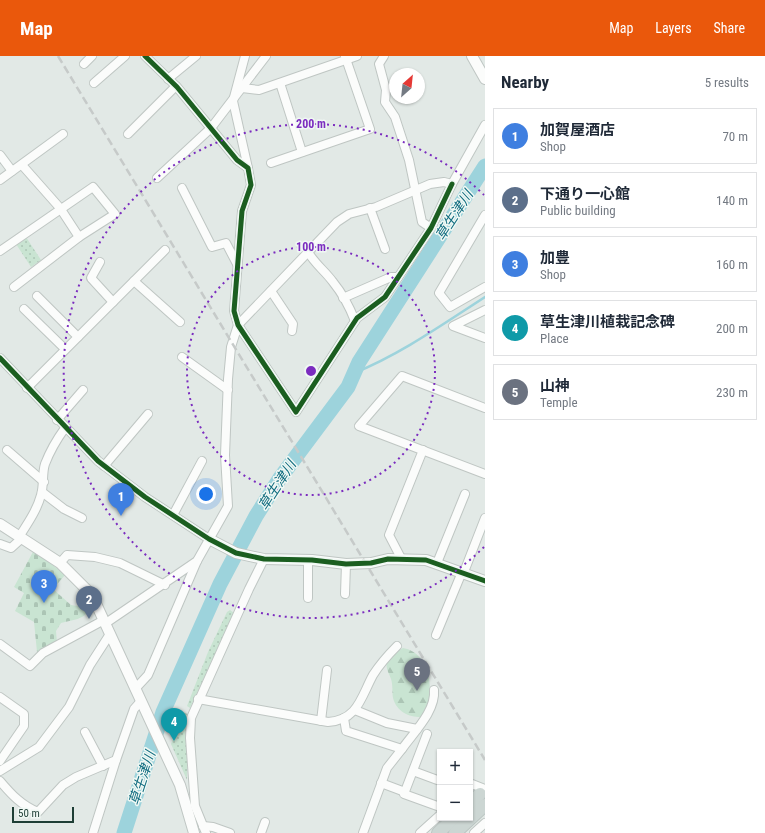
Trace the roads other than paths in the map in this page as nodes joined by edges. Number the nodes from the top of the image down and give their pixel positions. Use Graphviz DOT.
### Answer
graph roads {
  1 [pos="92,56"];
  2 [pos="124,56"];
  3 [pos="145,56"];
  4 [pos="196,56"];
  5 [pos="245,56"];
  6 [pos="266,56"];
  7 [pos="357,56"];
  8 [pos="384,56"];
  9 [pos="472,56"];
  10 [pos="346,58"];
  11 [pos="84,64"];
  12 [pos="168,79"];
  13 [pos="485,79"];
  14 [pos="94,83"];
  15 [pos="280,83"];
  16 [pos="176,86"];
  17 [pos="242,88"];
  18 [pos="233,100"];
  19 [pos="485,125"];
  20 [pos="211,128"];
  21 [pos="63,134"];
  22 [pos="128,134"];
  23 [pos="302,152"];
  24 [pos="0,155"];
  25 [pos="271,163"];
  26 [pos="22,165"];
  27 [pos="248,168"];
  28 [pos="12,171"];
  29 [pos="157,178"];
  30 [pos="0,180"];
  31 [pos="452,184"];
  32 [pos="182,188"];
  33 [pos="414,191"];
  34 [pos="60,208"];
  35 [pos="370,208"];
  36 [pos="485,215"];
  37 [pos="431,228"];
  38 [pos="79,237"];
  39 [pos="385,249"];
  40 [pos="165,250"];
  41 [pos="0,251"];
  42 [pos="308,252"];
  43 [pos="100,262"];
  44 [pos="238,265"];
  45 [pos="398,277"];
  46 [pos="134,281"];
  47 [pos="14,287"];
  48 [pos="485,287"];
  49 [pos="271,291"];
  50 [pos="37,296"];
  51 [pos="343,298"];
  52 [pos="113,302"];
  53 [pos="24,309"];
  54 [pos="485,310"];
  55 [pos="355,321"];
  56 [pos="180,322"];
  57 [pos="238,325"];
  58 [pos="292,331"];
  59 [pos="78,337"];
  60 [pos="485,338"];
  61 [pos="65,349"];
  62 [pos="182,357"];
  63 [pos="0,358"];
  64 [pos="27,388"];
  65 [pos="83,390"];
  66 [pos="228,390"];
  67 [pos="485,408"];
  68 [pos="148,414"];
  69 [pos="57,420"];
  70 [pos="65,428"];
  71 [pos="7,450"];
  72 [pos="423,450"];
  73 [pos="202,461"];
  74 [pos="104,466"];
  75 [pos="485,474"];
  76 [pos="44,482"];
  77 [pos="42,492"];
  78 [pos="465,494"];
  79 [pos="173,515"];
  80 [pos="82,518"];
  81 [pos="485,518"];
  82 [pos="0,524"];
  83 [pos="21,538"];
  84 [pos="212,540"];
  85 [pos="0,544"];
  86 [pos="401,558"];
  87 [pos="261,559"];
  88 [pos="308,560"];
  89 [pos="197,561"];
  90 [pos="60,563"];
  91 [pos="437,563"];
  92 [pos="346,564"];
  93 [pos="463,572"];
  94 [pos="485,581"];
  95 [pos="166,584"];
  96 [pos="345,594"];
  97 [pos="308,598"];
  98 [pos="105,621"];
  99 [pos="110,634"];
  100 [pos="436,635"];
  101 [pos="0,644"];
  102 [pos="397,646"];
  103 [pos="327,670"];
  104 [pos="135,689"];
  105 [pos="434,690"];
  106 [pos="0,697"];
  107 [pos="198,699"];
  108 [pos="142,703"];
  109 [pos="355,710"];
  110 [pos="344,718"];
  111 [pos="321,721"];
  112 [pos="417,729"];
  113 [pos="85,732"];
  114 [pos="427,734"];
  115 [pos="402,749"];
  116 [pos="116,760"];
  117 [pos="0,761"];
  118 [pos="103,766"];
  119 [pos="0,770"];
  120 [pos="413,771"];
  121 [pos="437,780"];
  122 [pos="0,781"];
  123 [pos="381,783"];
  124 [pos="473,785"];
  125 [pos="405,792"];
  126 [pos="483,796"];
  127 [pos="473,801"];
  128 [pos="195,806"];
  129 [pos="437,806"];
  130 [pos="437,818"];
  131 [pos="451,821"];
  132 [pos="265,822"];
  133 [pos="485,823"];
  134 [pos="191,827"];
  135 [pos="205,830"];
  136 [pos="93,833"];
  137 [pos="230,833"];
  138 [pos="261,833"];
  139 [pos="363,833"];
  140 [pos="420,833"];
  141 [pos="438,833"];
  142 [pos="455,833"];
  143 [pos="474,833"];
  1 -- 11 [label="street"];
  2 -- 14 [label="street"];
  3 -- 12 [label="street"];
  4 -- 12 [label="street"];
  5 -- 18 [label="street"];
  6 -- 17 [label="street"];
  7 -- 10 [label="street"];
  8 -- 33 [label="street"];
  9 -- 13 [label="street"];
  10 -- 15 [label="street"];
  10 -- 23 [label="street"];
  12 -- 16 [label="street"];
  15 -- 17 [label="street"];
  15 -- 23 [label="street"];
  16 -- 20 [label="street"];
  16 -- 22 [label="street"];
  17 -- 18 [label="street"];
  18 -- 20 [label="street"];
  18 -- 27 [label="street"];
  19 -- 31 [label="street"];
  20 -- 27 [label="street"];
  20 -- 29 [label="street"];
  21 -- 26 [label="street"];
  23 -- 25 [label="street"];
  24 -- 28 [label="street"];
  26 -- 28 [label="street"];
  26 -- 34 [label="street"];
  27 -- 44 [label="street"];
  28 -- 30 [label="street"];
  31 -- 33 [label="street"];
  31 -- 37 [label="street"];
  32 -- 44 [label="street"];
  33 -- 35 [label="street"];
  33 -- 37 [label="street"];
  34 -- 38 [label="street"];
  34 -- 38 [label="street"];
  34 -- 41 [label="street"];
  35 -- 39 [label="street"];
  35 -- 42 [label="street"];
  36 -- 48 [label="street"];
  37 -- 45 [label="street"];
  38 -- 47 [label="street"];
  40 -- 46 [label="street"];
  42 -- 49 [label="street"];
  42 -- 51 [label="street"];
  43 -- 52 [label="street"];
  44 -- 57 [label="street"];
  45 -- 51 [label="street"];
  45 -- 55 [label="street"];
  46 -- 52 [label="street"];
  46 -- 56 [label="street"];
  49 -- 57 [label="street"];
  49 -- 58 [label="street"];
  50 -- 59 [label="street"];
  51 -- 55 [label="street"];
  52 -- 59 [label="street"];
  53 -- 61 [label="street"];
  54 -- 60 [label="street"];
  55 -- 57 [label="street"];
  57 -- 66 [label="street"];
  59 -- 61 [label="street"];
  61 -- 64 [label="street"];
  62 -- 66 [label="street"];
  63 -- 64 [label="street"];
  64 -- 69 [label="street"];
  65 -- 69 [label="street"];
  66 -- 84 [label="street"];
  67 -- 72 [label="street"];
  68 -- 74 [label="street"];
  69 -- 70 [label="street"];
  70 -- 74 [label="street"];
  70 -- 76 [label="street"];
  71 -- 76 [label="street"];
  72 -- 75 [label="street"];
  72 -- 86 [label="street"];
  73 -- 79 [label="street"];
  74 -- 79 [label="street"];
  76 -- 77 [label="street"];
  77 -- 80 [label="street"];
  77 -- 83 [label="street"];
  78 -- 91 [label="street"];
  79 -- 84 [label="street"];
  81 -- 93 [label="street"];
  82 -- 83 [label="street"];
  83 -- 85 [label="street"];
  83 -- 90 [label="street"];
  84 -- 87 [label="street"];
  84 -- 89 [label="street"];
  86 -- 91 [label="street"];
  86 -- 92 [label="street"];
  87 -- 88 [label="street"];
  87 -- 107 [label="street"];
  88 -- 92 [label="street"];
  88 -- 97 [label="street"];
  89 -- 95 [label="street"];
  89 -- 104 [label="street"];
  90 -- 95 [label="street"];
  90 -- 98 [label="street"];
  91 -- 93 [label="street"];
  92 -- 96 [label="street"];
  93 -- 94 [label="street"];
  93 -- 100 [label="street"];
  95 -- 98 [label="street"];
  98 -- 99 [label="street"];
  98 -- 101 [label="street"];
  99 -- 104 [label="street"];
  99 -- 119 [label="street"];
  102 -- 109 [label="street"];
  103 -- 111 [label="street"];
  104 -- 108 [label="street"];
  105 -- 112 [label="street"];
  106 -- 117 [label="street"];
  107 -- 111 [label="street"];
  107 -- 128 [label="street"];
  108 -- 116 [label="street"];
  108 -- 134 [label="street"];
  109 -- 110 [label="street"];
  109 -- 112 [label="street"];
  110 -- 111 [label="street"];
  110 -- 115 [label="street"];
  112 -- 115 [label="street"];
  113 -- 118 [label="street"];
  114 -- 120 [label="street"];
  115 -- 123 [label="street"];
  116 -- 118 [label="street"];
  116 -- 136 [label="street"];
  118 -- 122 [label="street"];
  120 -- 121 [label="street"];
  120 -- 125 [label="street"];
  123 -- 125 [label="street"];
  123 -- 139 [label="street"];
  124 -- 126 [label="street"];
  125 -- 129 [label="street"];
  126 -- 127 [label="main road"];
  126 -- 142 [label="main road"];
  128 -- 134 [label="street"];
  128 -- 135 [label="street"];
  130 -- 140 [label="street"];
  131 -- 141 [label="main road"];
  132 -- 138 [label="street"];
  133 -- 143 [label="street"];
  135 -- 137 [label="street"];
}
